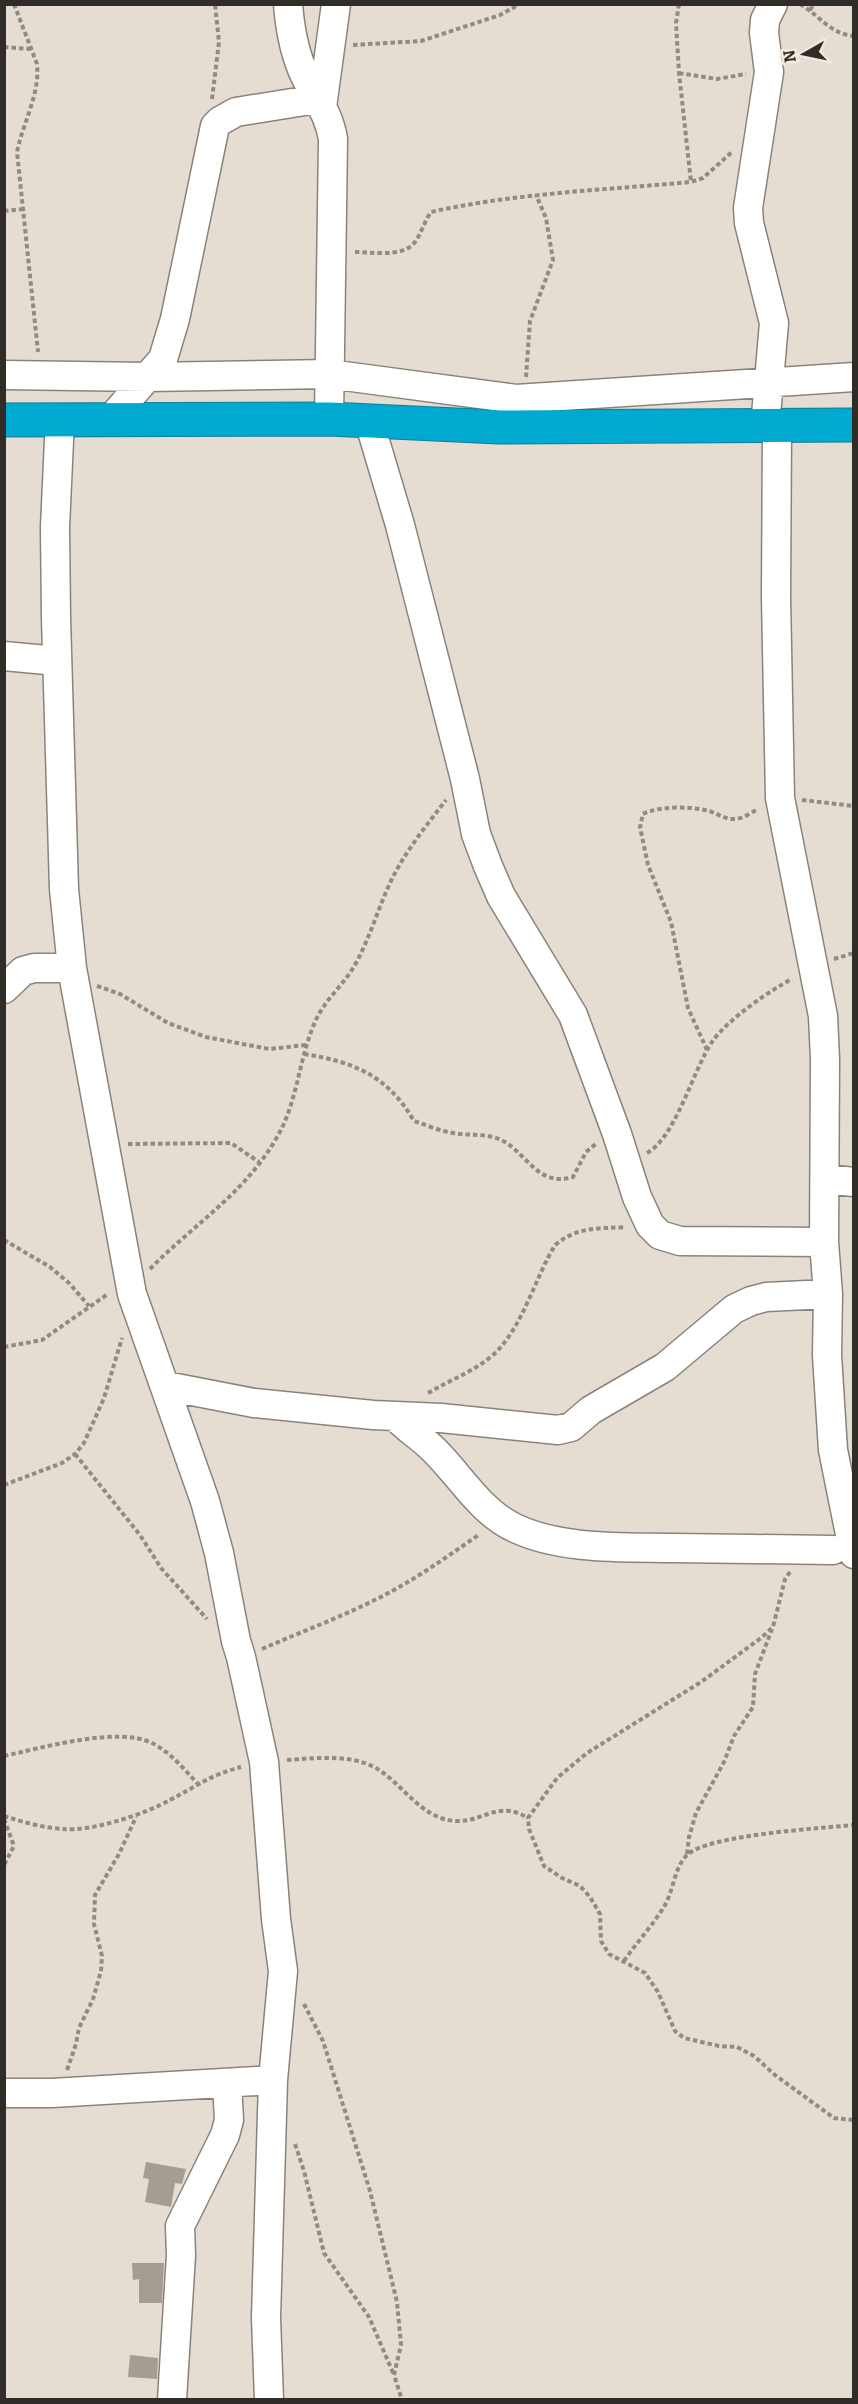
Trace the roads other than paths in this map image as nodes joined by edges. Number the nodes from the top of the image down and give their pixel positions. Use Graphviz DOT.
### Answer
graph roads {
  1 [pos="288,4"];
  2 [pos="336,4"];
  3 [pos="773,4"];
  4 [pos="320,103"];
  5 [pos="330,374"];
  6 [pos="4,375"];
  7 [pos="147,377"];
  8 [pos="854,377"];
  9 [pos="770,381"];
  10 [pos="60,419"];
  11 [pos="329,419"];
  12 [pos="4,420"];
  13 [pos="109,421"];
  14 [pos="369,421"];
  15 [pos="854,425"];
  16 [pos="771,427"];
  17 [pos="4,656"];
  18 [pos="57,660"];
  19 [pos="73,972"];
  20 [pos="11,977"];
  21 [pos="825,1179"];
  22 [pos="854,1182"];
  23 [pos="824,1242"];
  24 [pos="828,1294"];
  25 [pos="166,1386"];
  26 [pos="395,1416"];
  27 [pos="843,1552"];
  28 [pos="273,2080"];
  29 [pos="226,2083"];
  30 [pos="4,2093"];
  31 [pos="172,2400"];
  32 [pos="269,2400"];
  1 -- 4 [label="street"];
  2 -- 4 [label="street"];
  3 -- 9 [label="street"];
  4 -- 5 [label="street"];
  4 -- 7 [label="street"];
  5 -- 7 [label="street"];
  5 -- 9 [label="street"];
  5 -- 11 [label="street"];
  6 -- 7 [label="street"];
  7 -- 13 [label="street"];
  8 -- 9 [label="street"];
  9 -- 16 [label="street"];
  10 -- 12 [label="highway"];
  10 -- 13 [label="highway"];
  10 -- 18 [label="street"];
  11 -- 13 [label="highway"];
  11 -- 14 [label="highway"];
  14 -- 16 [label="highway"];
  14 -- 23 [label="street"];
  15 -- 16 [label="highway"];
  16 -- 21 [label="street"];
  17 -- 18 [label="street"];
  18 -- 19 [label="street"];
  19 -- 20 [label="street"];
  19 -- 25 [label="street"];
  21 -- 22 [label="street"];
  21 -- 23 [label="street"];
  23 -- 24 [label="street"];
  24 -- 26 [label="street"];
  24 -- 27 [label="street"];
  25 -- 26 [label="street"];
  25 -- 28 [label="street"];
  26 -- 27 [label="street"];
  28 -- 29 [label="street"];
  28 -- 32 [label="street"];
  29 -- 30 [label="street"];
  29 -- 31 [label="street"];
}
